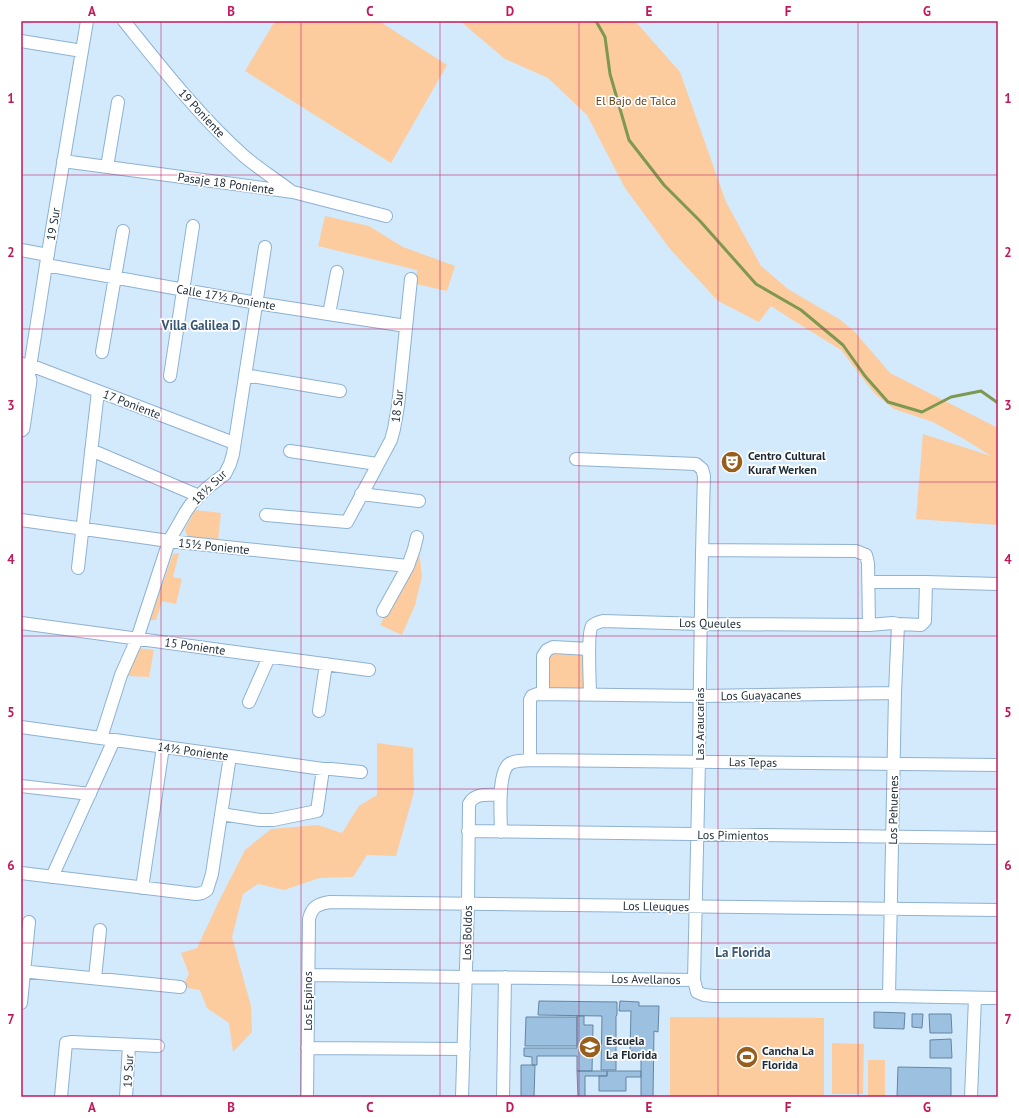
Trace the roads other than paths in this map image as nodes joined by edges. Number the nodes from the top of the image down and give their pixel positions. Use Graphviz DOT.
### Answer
graph roads {
  1 [pos="87,21"];
  2 [pos="124,21"];
  3 [pos="21,41"];
  4 [pos="82,51"];
  5 [pos="118,102"];
  6 [pos="63,161"];
  7 [pos="107,167"];
  8 [pos="293,192"];
  9 [pos="386,216"];
  10 [pos="193,226"];
  11 [pos="123,231"];
  12 [pos="265,247"];
  13 [pos="21,250"];
  14 [pos="47,260"];
  15 [pos="337,272"];
  16 [pos="115,277"];
  17 [pos="411,278"];
  18 [pos="184,290"];
  19 [pos="257,303"];
  20 [pos="329,314"];
  21 [pos="406,326"];
  22 [pos="102,352"];
  23 [pos="245,374"];
  24 [pos="170,376"];
  25 [pos="25,382"];
  26 [pos="98,391"];
  27 [pos="340,391"];
  28 [pos="21,428"];
  29 [pos="234,443"];
  30 [pos="91,450"];
  31 [pos="290,451"];
  32 [pos="576,459"];
  33 [pos="377,464"];
  34 [pos="361,494"];
  35 [pos="199,496"];
  36 [pos="419,501"];
  37 [pos="266,515"];
  38 [pos="21,520"];
  39 [pos="82,529"];
  40 [pos="417,537"];
  41 [pos="169,541"];
  42 [pos="702,550"];
  43 [pos="408,566"];
  44 [pos="78,568"];
  45 [pos="868,582"];
  46 [pos="926,582"];
  47 [pos="998,584"];
  48 [pos="383,611"];
  49 [pos="21,623"];
  50 [pos="701,624"];
  51 [pos="869,624"];
  52 [pos="898,624"];
  53 [pos="137,639"];
  54 [pos="589,649"];
  55 [pos="269,657"];
  56 [pos="326,664"];
  57 [pos="369,670"];
  58 [pos="895,693"];
  59 [pos="537,695"];
  60 [pos="590,695"];
  61 [pos="700,696"];
  62 [pos="249,702"];
  63 [pos="319,711"];
  64 [pos="21,727"];
  65 [pos="101,738"];
  66 [pos="114,740"];
  67 [pos="163,747"];
  68 [pos="230,756"];
  69 [pos="530,760"];
  70 [pos="699,762"];
  71 [pos="894,764"];
  72 [pos="998,765"];
  73 [pos="323,769"];
  74 [pos="362,772"];
  75 [pos="21,786"];
  76 [pos="90,794"];
  77 [pos="500,795"];
  78 [pos="221,814"];
  79 [pos="468,831"];
  80 [pos="501,832"];
  81 [pos="697,834"];
  82 [pos="892,836"];
  83 [pos="998,838"];
  84 [pos="21,873"];
  85 [pos="52,877"];
  86 [pos="142,888"];
  87 [pos="468,904"];
  88 [pos="696,906"];
  89 [pos="315,907"];
  90 [pos="890,908"];
  91 [pos="998,910"];
  92 [pos="29,922"];
  93 [pos="100,930"];
  94 [pos="22,971"];
  95 [pos="308,975"];
  96 [pos="466,977"];
  97 [pos="95,978"];
  98 [pos="505,978"];
  99 [pos="694,980"];
  100 [pos="180,986"];
  101 [pos="889,996"];
  102 [pos="975,998"];
  103 [pos="998,998"];
  104 [pos="21,1004"];
  105 [pos="129,1045"];
  106 [pos="158,1046"];
  107 [pos="307,1048"];
  108 [pos="464,1049"];
  109 [pos="61,1097"];
  110 [pos="126,1097"];
  111 [pos="307,1097"];
  112 [pos="462,1097"];
  113 [pos="502,1097"];
  114 [pos="971,1097"];
  1 -- 4 [label="street, 19 Sur"];
  2 -- 8 [label="street, 19 Poniente"];
  3 -- 4 [label="street"];
  4 -- 6 [label="street, 19 Sur"];
  5 -- 7 [label="street"];
  6 -- 7 [label="street, Pasaje 18 Poniente"];
  6 -- 14 [label="street, 19 Sur"];
  7 -- 8 [label="street, Pasaje 18 Poniente"];
  8 -- 9 [label="street, Pasaje 18 Poniente"];
  10 -- 18 [label="street"];
  11 -- 16 [label="street"];
  12 -- 19 [label="street, 18½ Sur"];
  13 -- 14 [label="street, Calle 17½ Poniente"];
  14 -- 16 [label="street, Calle 17½ Poniente"];
  14 -- 25 [label="street, 19 Sur"];
  15 -- 20 [label="street"];
  16 -- 18 [label="street, Calle 17½ Poniente"];
  16 -- 22 [label="street"];
  17 -- 21 [label="street, 18 Sur"];
  18 -- 19 [label="street, Calle 17½ Poniente"];
  18 -- 24 [label="street"];
  19 -- 20 [label="street, Calle 17½ Poniente"];
  19 -- 23 [label="street, 18½ Sur"];
  20 -- 21 [label="street, Calle 17½ Poniente"];
  21 -- 33 [label="street, 18 Sur"];
  23 -- 27 [label="street"];
  23 -- 29 [label="street, 18½ Sur"];
  25 -- 26 [label="street, 17 Poniente"];
  25 -- 28 [label="street, 19 Sur"];
  26 -- 29 [label="street, 17 Poniente"];
  26 -- 30 [label="street"];
  29 -- 35 [label="street, 18½ Sur"];
  30 -- 35 [label="street"];
  30 -- 39 [label="street"];
  31 -- 33 [label="street"];
  32 -- 42 [label="street, Las Araucarias"];
  33 -- 34 [label="street, 18 Sur"];
  34 -- 36 [label="street"];
  34 -- 37 [label="street, 18 Sur"];
  35 -- 41 [label="street, 18½ Sur"];
  38 -- 39 [label="street, 15½ Poniente"];
  39 -- 41 [label="street, 15½ Poniente"];
  39 -- 44 [label="street"];
  40 -- 43 [label="street"];
  41 -- 43 [label="street, 15½ Poniente"];
  41 -- 53 [label="street, 18½ Sur"];
  42 -- 45 [label="street"];
  42 -- 50 [label="street, Las Araucarias"];
  43 -- 48 [label="street"];
  45 -- 46 [label="street"];
  45 -- 51 [label="street"];
  46 -- 47 [label="street"];
  46 -- 52 [label="street, Los Queules"];
  49 -- 53 [label="street, 15 Poniente"];
  50 -- 51 [label="street, Los Queules"];
  50 -- 54 [label="street, Los Queules"];
  50 -- 61 [label="street, Las Araucarias"];
  51 -- 52 [label="street, Los Queules"];
  52 -- 58 [label="street, Los Pehuenes"];
  53 -- 55 [label="street, 15 Poniente"];
  53 -- 65 [label="street, 18½ Sur"];
  54 -- 59 [label="street"];
  54 -- 60 [label="street, Los Queules"];
  55 -- 56 [label="street, 15 Poniente"];
  55 -- 62 [label="street"];
  56 -- 57 [label="street, 15 Poniente"];
  56 -- 63 [label="street"];
  58 -- 61 [label="street, Los Guayacanes"];
  58 -- 71 [label="street, Los Pehuenes"];
  59 -- 60 [label="street, Los Guayacanes"];
  59 -- 69 [label="street"];
  60 -- 61 [label="street, Los Guayacanes"];
  61 -- 70 [label="street, Las Araucarias"];
  64 -- 65 [label="street, 14½ Poniente"];
  65 -- 66 [label="street, 14½ Poniente"];
  66 -- 67 [label="street, 14½ Poniente"];
  66 -- 76 [label="street"];
  67 -- 68 [label="street, 14½ Poniente"];
  67 -- 86 [label="street"];
  68 -- 73 [label="street, 14½ Poniente"];
  68 -- 78 [label="street"];
  69 -- 70 [label="street, Las Tepas"];
  69 -- 77 [label="street, Las Tepas"];
  70 -- 71 [label="street, Las Tepas"];
  70 -- 81 [label="street, Las Araucarias"];
  71 -- 72 [label="street, Las Tepas"];
  71 -- 82 [label="street, Los Pehuenes"];
  73 -- 74 [label="street, 14½ Poniente"];
  73 -- 78 [label="street"];
  75 -- 76 [label="street"];
  76 -- 85 [label="street"];
  77 -- 79 [label="street, Los Boldos"];
  77 -- 80 [label="street"];
  78 -- 86 [label="street"];
  79 -- 80 [label="street, Los Pimientos"];
  79 -- 87 [label="street, Los Boldos"];
  80 -- 81 [label="street, Los Pimientos"];
  81 -- 82 [label="street, Los Pimientos"];
  81 -- 88 [label="street, Las Araucarias"];
  82 -- 83 [label="street, Los Pimientos"];
  82 -- 90 [label="street, Los Pehuenes"];
  84 -- 85 [label="street"];
  85 -- 86 [label="street"];
  87 -- 88 [label="street, Los Lleuques"];
  87 -- 89 [label="street, Los Lleuques"];
  87 -- 96 [label="street, Los Boldos"];
  88 -- 90 [label="street, Los Lleuques"];
  88 -- 99 [label="street, Las Araucarias"];
  89 -- 95 [label="street, Los Espinos"];
  90 -- 91 [label="street, Los Lleuques"];
  90 -- 101 [label="street, Los Pehuenes"];
  92 -- 94 [label="street"];
  93 -- 97 [label="street"];
  94 -- 97 [label="street"];
  94 -- 104 [label="street"];
  95 -- 96 [label="street, Los Avellanos"];
  95 -- 107 [label="street, Los Espinos"];
  96 -- 98 [label="street, Los Avellanos"];
  96 -- 108 [label="street, Los Boldos"];
  97 -- 100 [label="street"];
  98 -- 99 [label="street, Los Avellanos"];
  98 -- 113 [label="street"];
  99 -- 101 [label="street, Los Avellanos"];
  101 -- 102 [label="street, Los Avellanos"];
  102 -- 103 [label="street, Los Avellanos"];
  102 -- 114 [label="street"];
  105 -- 106 [label="street"];
  105 -- 109 [label="street"];
  105 -- 110 [label="street, 19 Sur"];
  107 -- 108 [label="street"];
  107 -- 111 [label="street, Los Espinos"];
  108 -- 112 [label="street, Los Boldos"];
}
